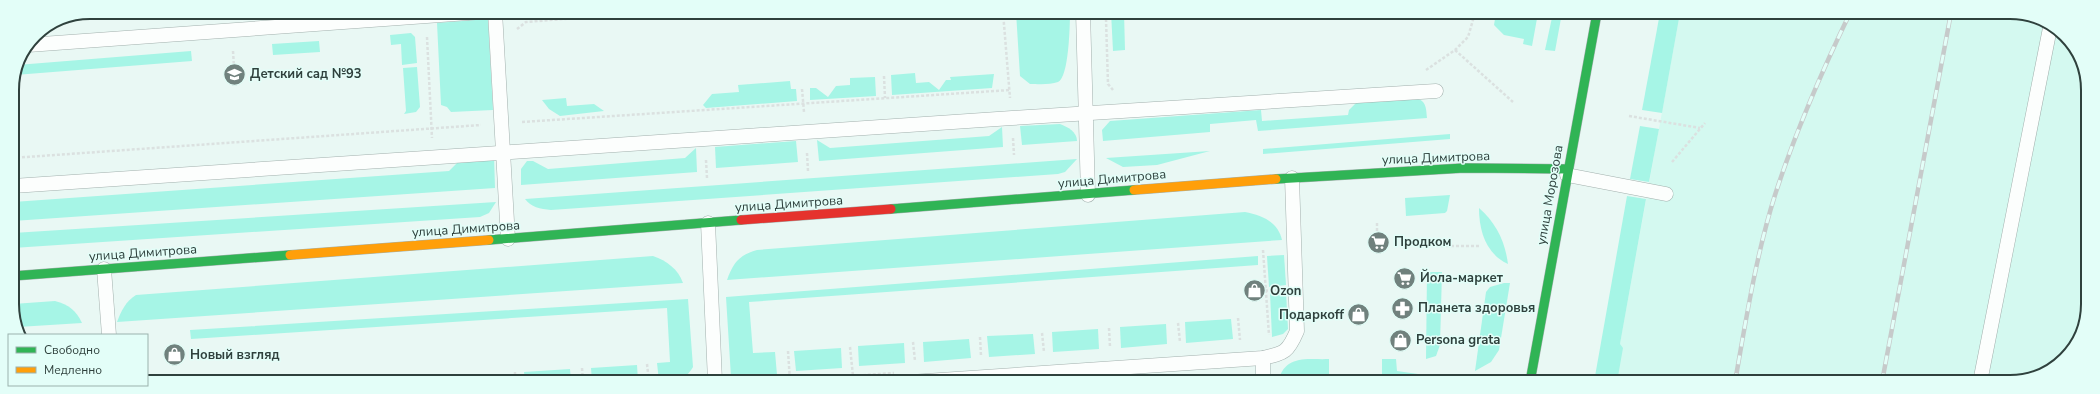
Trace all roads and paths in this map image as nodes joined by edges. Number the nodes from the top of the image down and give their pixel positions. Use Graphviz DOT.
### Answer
graph roads {
  1 [pos="385,19"];
  2 [pos="426,19"];
  3 [pos="495,19"];
  4 [pos="564,19"];
  5 [pos="1004,19"];
  6 [pos="1084,19"];
  7 [pos="1106,19"];
  8 [pos="1473,19"];
  9 [pos="1596,19"];
  10 [pos="2049,31"];
  11 [pos="515,33"];
  12 [pos="36,44"];
  13 [pos="232,47"];
  14 [pos="1455,50"];
  15 [pos="234,67"];
  16 [pos="1420,72"];
  17 [pos="884,76"];
  18 [pos="802,89"];
  19 [pos="1010,90"];
  20 [pos="1115,91"];
  21 [pos="1436,91"];
  22 [pos="885,98"];
  23 [pos="1513,102"];
  24 [pos="803,104"];
  25 [pos="1086,114"];
  26 [pos="1629,116"];
  27 [pos="1012,118"];
  28 [pos="1704,122"];
  29 [pos="501,124"];
  30 [pos="432,128"];
  31 [pos="1700,128"];
  32 [pos="503,152"];
  33 [pos="433,157"];
  34 [pos="19,158"];
  35 [pos="1672,162"];
  36 [pos="1567,172"];
  37 [pos="1292,178"];
  38 [pos="19,186"];
  39 [pos="1088,194"];
  40 [pos="1666,194"];
  41 [pos="708,223"];
  42 [pos="1377,223"];
  43 [pos="1378,237"];
  44 [pos="508,239"];
  45 [pos="1441,246"];
  46 [pos="1481,246"];
  47 [pos="104,269"];
  48 [pos="19,276"];
  49 [pos="1260,291"];
  50 [pos="1266,291"];
  51 [pos="1238,318"];
  52 [pos="1178,323"];
  53 [pos="1109,328"];
  54 [pos="1042,333"];
  55 [pos="109,334"];
  56 [pos="980,337"];
  57 [pos="1240,341"];
  58 [pos="913,342"];
  59 [pos="850,346"];
  60 [pos="1180,346"];
  61 [pos="1110,350"];
  62 [pos="788,351"];
  63 [pos="1044,355"];
  64 [pos="1263,358"];
  65 [pos="982,360"];
  66 [pos="647,364"];
  67 [pos="915,364"];
  68 [pos="582,368"];
  69 [pos="583,375"];
  70 [pos="648,375"];
  71 [pos="715,375"];
  72 [pos="790,375"];
  73 [pos="853,375"];
  74 [pos="1014,375"];
  75 [pos="1263,375"];
  76 [pos="1531,375"];
  77 [pos="1981,375"];
  1 -- 12 [label="lane"];
  2 -- 30 [label="path"];
  3 -- 29 [label="lane"];
  4 -- 11 [label="path"];
  5 -- 19 [label="path"];
  6 -- 25 [label="lane"];
  7 -- 20 [label="path"];
  8 -- 14 [label="path"];
  9 -- 36 [label="street, улица Морозова"];
  10 -- 77 [label="lane"];
  13 -- 15 [label="path"];
  14 -- 16 [label="path"];
  14 -- 23 [label="path"];
  17 -- 22 [label="path"];
  18 -- 24 [label="path"];
  19 -- 22 [label="path"];
  19 -- 27 [label="path"];
  21 -- 25 [label="lane"];
  22 -- 24 [label="path"];
  24 -- 29 [label="path"];
  25 -- 27 [label="lane"];
  25 -- 39 [label="lane"];
  26 -- 31 [label="path"];
  27 -- 32 [label="lane"];
  28 -- 31 [label="path"];
  29 -- 30 [label="path"];
  29 -- 32 [label="lane"];
  30 -- 33 [label="path"];
  30 -- 34 [label="path"];
  31 -- 35 [label="path"];
  32 -- 33 [label="lane"];
  32 -- 44 [label="lane"];
  33 -- 38 [label="lane"];
  36 -- 37 [label="street, улица Димитрова"];
  36 -- 40 [label="lane"];
  36 -- 76 [label="street, улица Морозова"];
  37 -- 39 [label="street, улица Димитрова"];
  37 -- 64 [label="lane"];
  39 -- 41 [label="street, улица Димитрова"];
  41 -- 44 [label="street, улица Димитрова"];
  41 -- 71 [label="lane"];
  42 -- 43 [label="path"];
  44 -- 47 [label="street, улица Димитрова"];
  45 -- 46 [label="path"];
  47 -- 48 [label="street, улица Димитрова"];
  47 -- 55 [label="lane"];
  49 -- 50 [label="path"];
  51 -- 57 [label="path"];
  52 -- 60 [label="path"];
  53 -- 61 [label="path"];
  54 -- 63 [label="path"];
  56 -- 65 [label="path"];
  58 -- 67 [label="path"];
  59 -- 73 [label="path"];
  62 -- 72 [label="path"];
  64 -- 74 [label="lane"];
  64 -- 75 [label="lane"];
  66 -- 70 [label="path"];
  68 -- 69 [label="path"];
}
